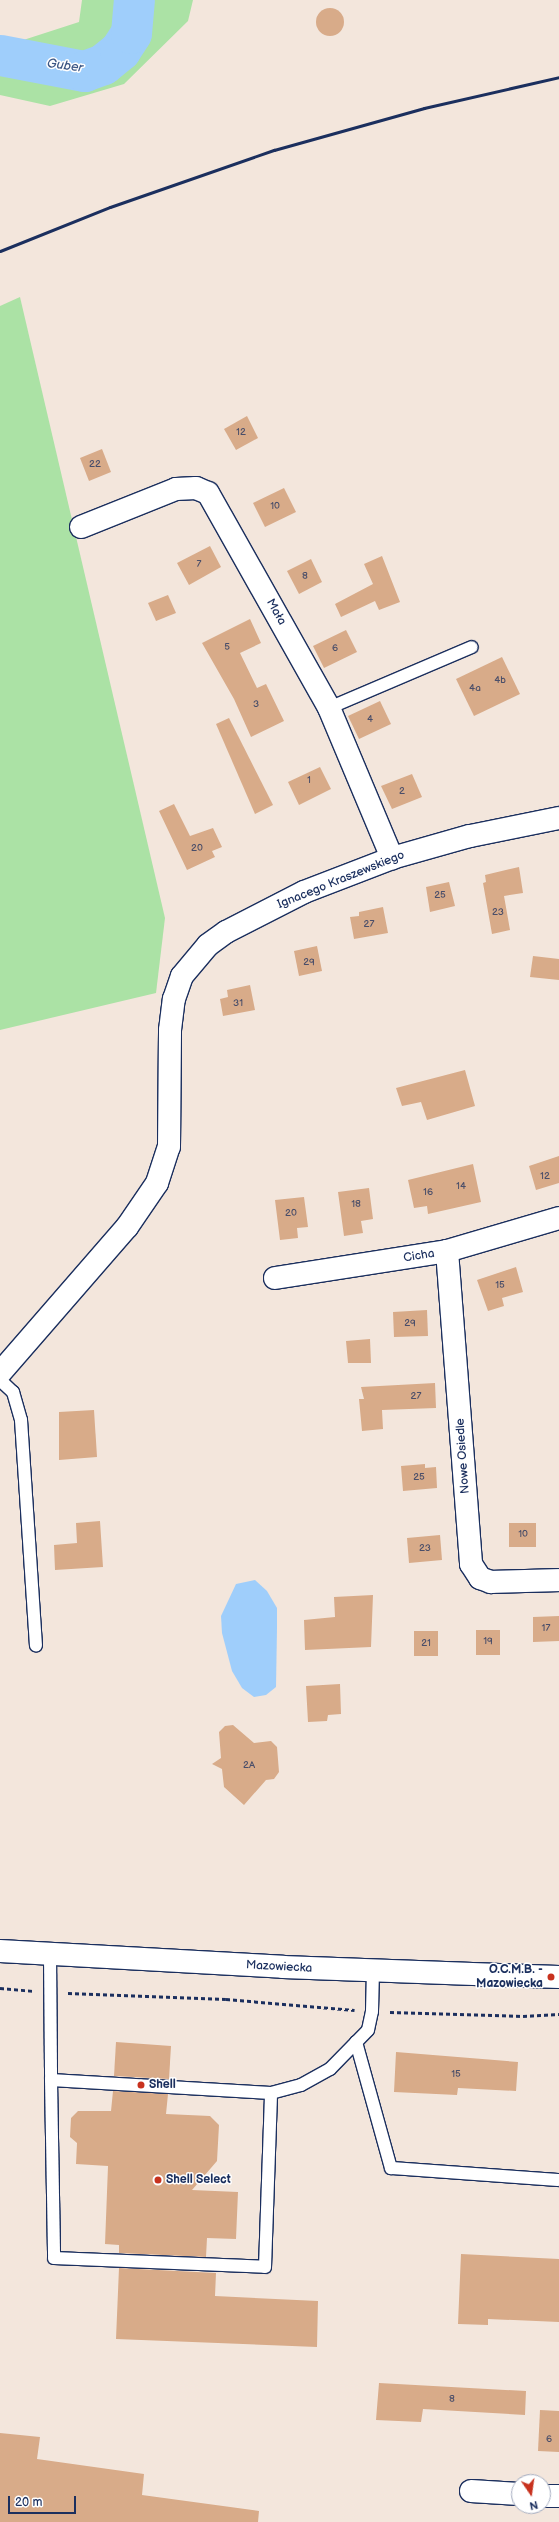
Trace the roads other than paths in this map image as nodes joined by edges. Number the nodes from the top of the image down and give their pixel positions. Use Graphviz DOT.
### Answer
graph roads {
  1 [pos="81,527"];
  2 [pos="472,647"];
  3 [pos="329,708"];
  4 [pos="559,818"];
  5 [pos="392,858"];
  6 [pos="559,1218"];
  7 [pos="447,1252"];
  8 [pos="275,1278"];
  9 [pos="0,1373"];
  10 [pos="0,1380"];
  11 [pos="559,1580"];
  12 [pos="36,1646"];
  13 [pos="0,1951"];
  14 [pos="50,1955"];
  15 [pos="373,1971"];
  16 [pos="559,1977"];
  17 [pos="356,2042"];
  18 [pos="51,2080"];
  19 [pos="271,2093"];
  20 [pos="559,2180"];
  21 [pos="471,2492"];
  22 [pos="511,2494"];
  1 -- 3 [label="street, Mała"];
  2 -- 3 [label="lane"];
  3 -- 5 [label="street, Mała"];
  4 -- 5 [label="street, Ignacego Kraszewskiego"];
  5 -- 9 [label="street, Ignacego Kraszewskiego"];
  6 -- 7 [label="street, Cicha"];
  7 -- 8 [label="street, Cicha"];
  7 -- 11 [label="street, Nowe Osiedle"];
  10 -- 12 [label="lane"];
  13 -- 14 [label="street, Mazowiecka"];
  14 -- 15 [label="street, Mazowiecka"];
  14 -- 18 [label="lane"];
  15 -- 16 [label="street, Mazowiecka"];
  15 -- 17 [label="lane"];
  17 -- 19 [label="lane"];
  17 -- 20 [label="lane"];
  18 -- 19 [label="lane"];
  18 -- 19 [label="lane"];
  21 -- 22 [label="street"];
}
